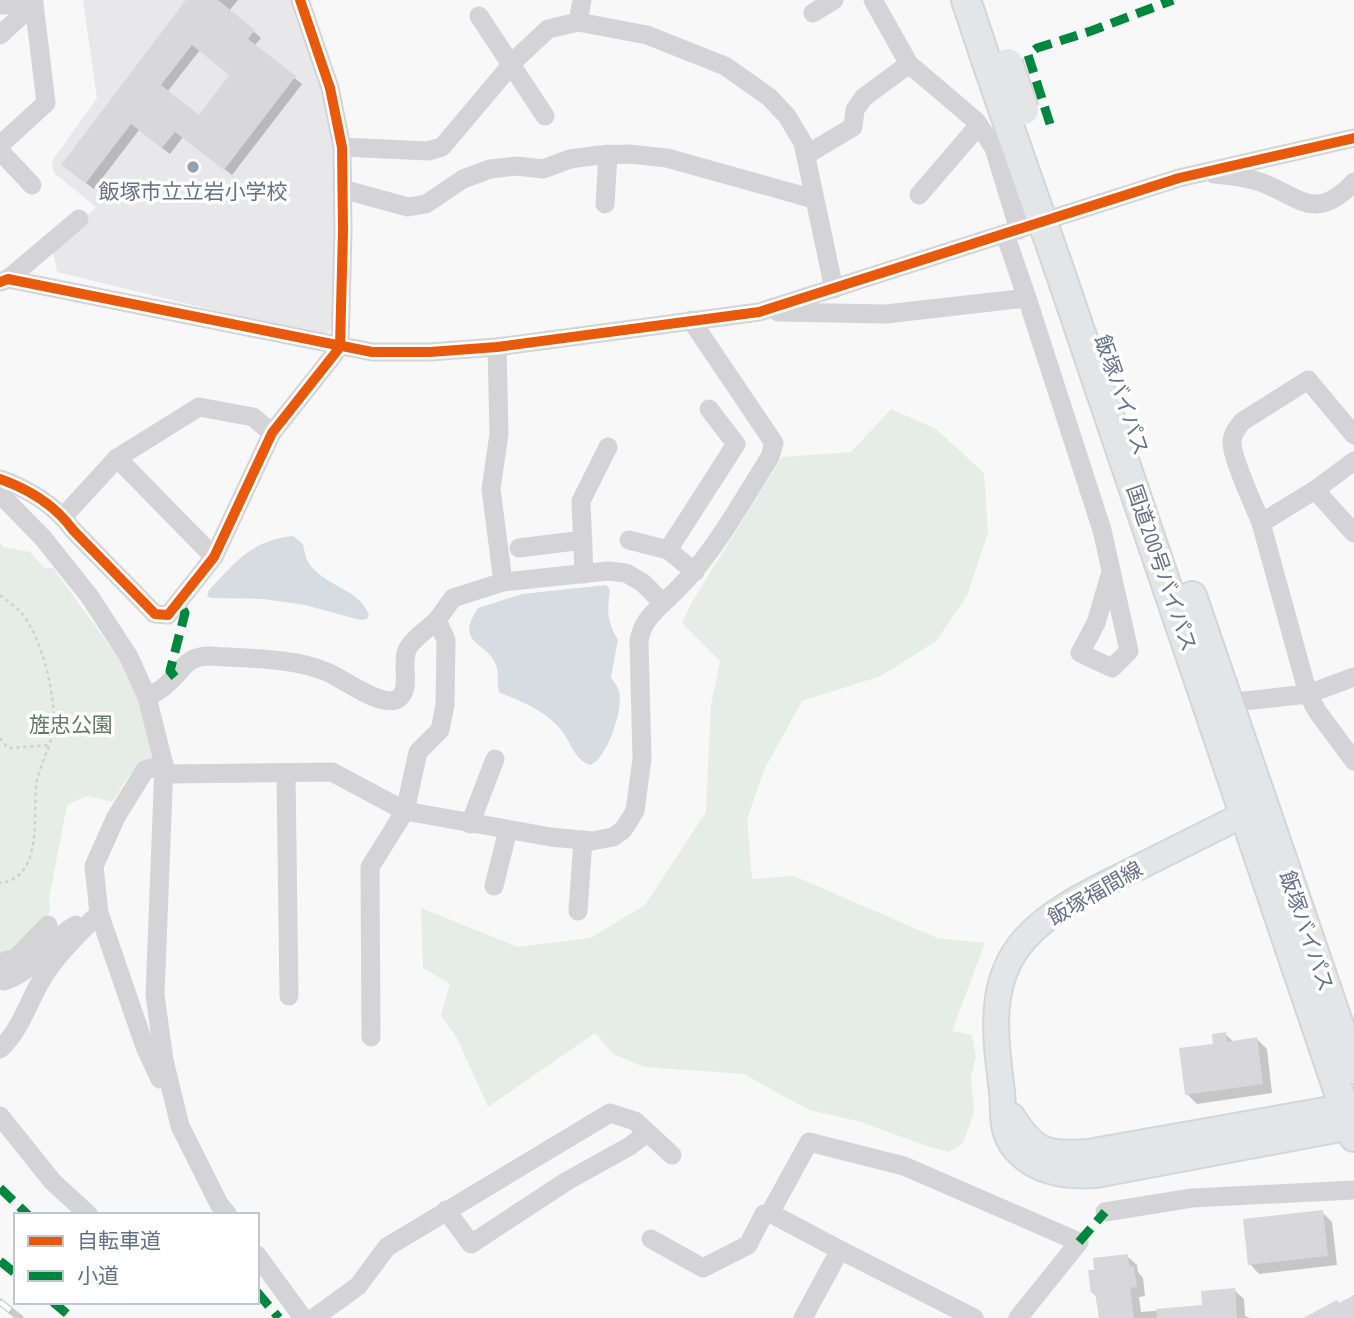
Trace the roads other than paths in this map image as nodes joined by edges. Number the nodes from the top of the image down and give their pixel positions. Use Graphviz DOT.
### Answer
graph roads {
  1 [pos="300,0"];
  2 [pos="582,0"];
  3 [pos="834,0"];
  4 [pos="873,0"];
  5 [pos="966,0"];
  6 [pos="986,0"];
  7 [pos="34,4"];
  8 [pos="0,5"];
  9 [pos="813,13"];
  10 [pos="479,16"];
  11 [pos="578,22"];
  12 [pos="0,35"];
  13 [pos="511,64"];
  14 [pos="909,64"];
  15 [pos="998,65"];
  16 [pos="545,116"];
  17 [pos="979,125"];
  18 [pos="1354,138"];
  19 [pos="0,145"];
  20 [pos="342,147"];
  21 [pos="0,151"];
  22 [pos="608,154"];
  23 [pos="806,155"];
  24 [pos="1201,173"];
  25 [pos="1354,182"];
  26 [pos="32,185"];
  27 [pos="342,189"];
  28 [pos="919,195"];
  29 [pos="814,199"];
  30 [pos="604,204"];
  31 [pos="79,219"];
  32 [pos="1012,232"];
  33 [pos="4,281"];
  34 [pos="834,289"];
  35 [pos="1027,299"];
  36 [pos="759,312"];
  37 [pos="691,320"];
  38 [pos="340,347"];
  39 [pos="497,347"];
  40 [pos="709,409"];
  41 [pos="272,433"];
  42 [pos="1354,435"];
  43 [pos="608,447"];
  44 [pos="117,458"];
  45 [pos="1354,461"];
  46 [pos="0,479"];
  47 [pos="1315,490"];
  48 [pos="0,494"];
  49 [pos="63,517"];
  50 [pos="1261,523"];
  51 [pos="1354,533"];
  52 [pos="583,540"];
  53 [pos="629,540"];
  54 [pos="519,548"];
  55 [pos="668,550"];
  56 [pos="214,557"];
  57 [pos="695,572"];
  58 [pos="1111,572"];
  59 [pos="584,574"];
  60 [pos="503,582"];
  61 [pos="663,603"];
  62 [pos="437,620"];
  63 [pos="1354,677"];
  64 [pos="1307,694"];
  65 [pos="147,696"];
  66 [pos="1219,704"];
  67 [pos="495,759"];
  68 [pos="1354,761"];
  69 [pos="164,769"];
  70 [pos="286,773"];
  71 [pos="405,811"];
  72 [pos="1245,814"];
  73 [pos="470,824"];
  74 [pos="508,830"];
  75 [pos="583,840"];
  76 [pos="494,886"];
  77 [pos="578,911"];
  78 [pos="97,916"];
  79 [pos="48,925"];
  80 [pos="0,969"];
  81 [pos="0,978"];
  82 [pos="289,996"];
  83 [pos="1344,1008"];
  84 [pos="371,1037"];
  85 [pos="0,1049"];
  86 [pos="1354,1069"];
  87 [pos="0,1116"];
  88 [pos="180,1126"];
  89 [pos="1338,1126"];
  90 [pos="647,1133"];
  91 [pos="672,1155"];
  92 [pos="1354,1190"];
  93 [pos="446,1210"];
  94 [pos="1105,1212"];
  95 [pos="87,1213"];
  96 [pos="226,1213"];
  97 [pos="770,1213"];
  98 [pos="651,1238"];
  99 [pos="840,1250"];
  100 [pos="259,1258"];
  101 [pos="303,1318"];
  102 [pos="314,1318"];
  103 [pos="803,1318"];
  104 [pos="974,1318"];
  105 [pos="1018,1318"];
  1 -- 20 [label="street"];
  2 -- 11 [label="street"];
  3 -- 9 [label="street"];
  4 -- 14 [label="street"];
  5 -- 15 [label="highway, 国道200号バイパス"];
  6 -- 15 [label="highway"];
  7 -- 8 [label="street"];
  7 -- 12 [label="street"];
  7 -- 19 [label="street"];
  10 -- 13 [label="street"];
  11 -- 13 [label="street"];
  11 -- 23 [label="street"];
  13 -- 16 [label="street"];
  13 -- 20 [label="street"];
  14 -- 17 [label="street"];
  14 -- 23 [label="street"];
  15 -- 66 [label="highway, 国道200号バイパス, bridge"];
  17 -- 28 [label="street"];
  17 -- 32 [label="street"];
  18 -- 24 [label="street"];
  20 -- 27 [label="street"];
  21 -- 26 [label="street"];
  22 -- 27 [label="street"];
  22 -- 29 [label="street"];
  22 -- 30 [label="street"];
  23 -- 29 [label="street"];
  24 -- 25 [label="street"];
  24 -- 32 [label="street"];
  27 -- 38 [label="street"];
  29 -- 34 [label="street"];
  31 -- 33 [label="street"];
  32 -- 34 [label="street"];
  32 -- 35 [label="street"];
  33 -- 38 [label="street"];
  34 -- 36 [label="street"];
  35 -- 36 [label="street"];
  35 -- 58 [label="street"];
  36 -- 37 [label="street"];
  37 -- 39 [label="street"];
  37 -- 57 [label="street"];
  38 -- 39 [label="street"];
  38 -- 41 [label="street"];
  39 -- 60 [label="street"];
  40 -- 55 [label="street"];
  41 -- 44 [label="street"];
  41 -- 56 [label="street"];
  42 -- 50 [label="street"];
  43 -- 52 [label="street"];
  44 -- 49 [label="street"];
  44 -- 56 [label="street"];
  45 -- 47 [label="street"];
  46 -- 49 [label="street"];
  47 -- 50 [label="street"];
  47 -- 51 [label="street"];
  48 -- 65 [label="street"];
  49 -- 56 [label="street"];
  50 -- 64 [label="street"];
  52 -- 54 [label="street"];
  52 -- 59 [label="street"];
  53 -- 55 [label="street"];
  55 -- 57 [label="street"];
  57 -- 61 [label="street"];
  59 -- 60 [label="street"];
  59 -- 61 [label="street"];
  60 -- 62 [label="street"];
  61 -- 75 [label="street"];
  62 -- 65 [label="street"];
  62 -- 71 [label="street"];
  63 -- 64 [label="street"];
  64 -- 66 [label="street"];
  64 -- 68 [label="street"];
  65 -- 69 [label="street"];
  66 -- 72 [label="highway, 国道200号バイパス"];
  66 -- 83 [label="highway, 飯塚バイパス"];
  67 -- 73 [label="street"];
  69 -- 70 [label="street"];
  69 -- 78 [label="street"];
  69 -- 88 [label="street"];
  70 -- 71 [label="street"];
  70 -- 82 [label="street"];
  71 -- 73 [label="street"];
  71 -- 84 [label="street"];
  72 -- 89 [label="highway, 国道200号バイパス"];
  72 -- 89 [label="main road, 飯塚福間線"];
  73 -- 74 [label="street"];
  74 -- 75 [label="street"];
  74 -- 76 [label="street"];
  75 -- 77 [label="street"];
  78 -- 81 [label="street"];
  78 -- 85 [label="street"];
  78 -- 88 [label="street"];
  79 -- 80 [label="street"];
  83 -- 86 [label="highway, 飯塚バイパス"];
  87 -- 95 [label="street"];
  88 -- 96 [label="street"];
  90 -- 91 [label="street"];
  90 -- 93 [label="street"];
  90 -- 93 [label="street"];
  92 -- 94 [label="street"];
  93 -- 102 [label="street"];
  97 -- 98 [label="street"];
  97 -- 99 [label="street"];
  97 -- 105 [label="street"];
  99 -- 103 [label="street"];
  99 -- 104 [label="street"];
  100 -- 101 [label="street"];
}
